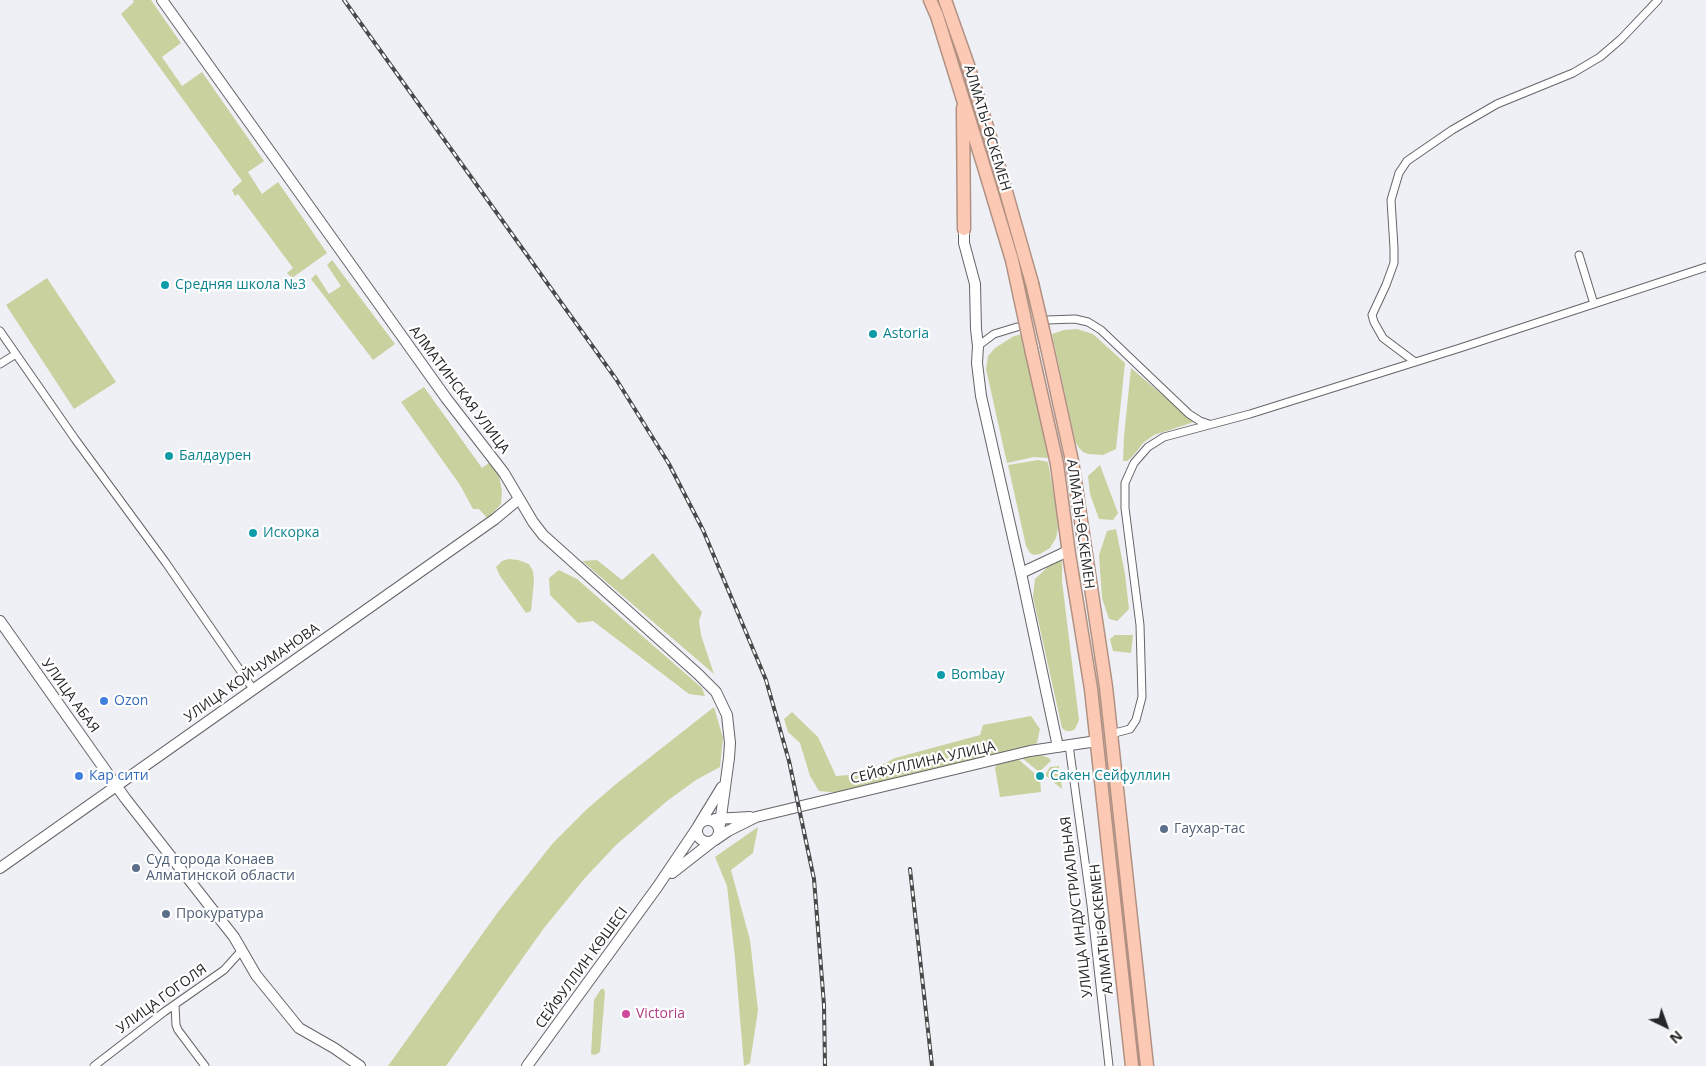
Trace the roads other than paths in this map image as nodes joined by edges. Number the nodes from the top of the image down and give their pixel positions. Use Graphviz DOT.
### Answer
graph roads {
  1 [pos="162,0"];
  2 [pos="930,0"];
  3 [pos="945,0"];
  4 [pos="1658,0"];
  5 [pos="964,101"];
  6 [pos="964,229"];
  7 [pos="1580,255"];
  8 [pos="1706,267"];
  9 [pos="1594,304"];
  10 [pos="1048,320"];
  11 [pos="1017,327"];
  12 [pos="0,331"];
  13 [pos="978,346"];
  14 [pos="16,354"];
  15 [pos="1414,362"];
  16 [pos="0,364"];
  17 [pos="1209,424"];
  18 [pos="519,499"];
  19 [pos="1068,551"];
  20 [pos="1021,573"];
  21 [pos="0,621"];
  22 [pos="253,689"];
  23 [pos="1111,734"];
  24 [pos="1097,741"];
  25 [pos="1069,745"];
  26 [pos="1058,747"];
  27 [pos="726,779"];
  28 [pos="117,786"];
  29 [pos="756,817"];
  30 [pos="722,818"];
  31 [pos="710,820"];
  32 [pos="698,826"];
  33 [pos="716,837"];
  34 [pos="0,868"];
  35 [pos="658,886"];
  36 [pos="242,950"];
  37 [pos="175,1005"];
  38 [pos="94,1066"];
  39 [pos="205,1066"];
  40 [pos="360,1066"];
  41 [pos="528,1066"];
  42 [pos="1109,1066"];
  43 [pos="1132,1066"];
  44 [pos="1147,1066"];
  1 -- 18 [label="street, АЛМАТИНСКАЯ УЛИЦА"];
  2 -- 5 [label="highway, АЛМАТЫ-ӨСКЕМЕН"];
  3 -- 23 [label="highway, АЛМАТЫ-ӨСКЕМЕН, bridge"];
  4 -- 15 [label="street"];
  5 -- 6 [label="highway"];
  5 -- 19 [label="highway, АЛМАТЫ-ӨСКЕМЕН, bridge"];
  6 -- 13 [label="street"];
  7 -- 9 [label="street"];
  8 -- 9 [label="street"];
  9 -- 15 [label="street"];
  10 -- 17 [label="street"];
  11 -- 13 [label="street"];
  12 -- 14 [label="street"];
  13 -- 20 [label="street"];
  14 -- 16 [label="street"];
  14 -- 22 [label="street"];
  15 -- 17 [label="street"];
  17 -- 23 [label="street"];
  18 -- 22 [label="street, УЛИЦА КОЙЧУМАНОВА"];
  18 -- 27 [label="street, АЛМАТИНСКАЯ УЛИЦА"];
  19 -- 20 [label="street"];
  19 -- 24 [label="highway, АЛМАТЫ-ӨСКЕМЕН"];
  20 -- 26 [label="street"];
  21 -- 28 [label="street, УЛИЦА АБАЯ"];
  22 -- 28 [label="street, УЛИЦА КОЙЧУМАНОВА"];
  23 -- 44 [label="highway, АЛМАТЫ-ӨСКЕМЕН"];
  24 -- 25 [label="street, СЕЙФУЛЛИНА УЛИЦА"];
  24 -- 43 [label="highway, АЛМАТЫ-ӨСКЕМЕН"];
  25 -- 26 [label="street, СЕЙФУЛЛИНА УЛИЦА"];
  25 -- 42 [label="street, УЛИЦА ИНДУСТРИАЛЬНАЯ"];
  26 -- 29 [label="street, СЕЙФУЛЛИНА УЛИЦА"];
  27 -- 30 [label="street, АЛМАТИНСКАЯ УЛИЦА"];
  27 -- 32 [label="street"];
  28 -- 34 [label="street, УЛИЦА КОЙЧУМАНОВА"];
  28 -- 36 [label="street, УЛИЦА АБАЯ"];
  29 -- 30 [label="street"];
  29 -- 33 [label="street"];
  30 -- 31 [label="street"];
  30 -- 33 [label="street, АЛМАТИНСКАЯ УЛИЦА"];
  31 -- 32 [label="street"];
  31 -- 33 [label="street"];
  32 -- 33 [label="street"];
  32 -- 35 [label="street"];
  33 -- 35 [label="street"];
  35 -- 41 [label="street, СЕЙФУЛЛИН КӨШЕСІ"];
  36 -- 37 [label="street, УЛИЦА ГОГОЛЯ"];
  36 -- 40 [label="street, УЛИЦА АБАЯ"];
  37 -- 38 [label="street, УЛИЦА ГОГОЛЯ"];
  37 -- 39 [label="street"];
}
